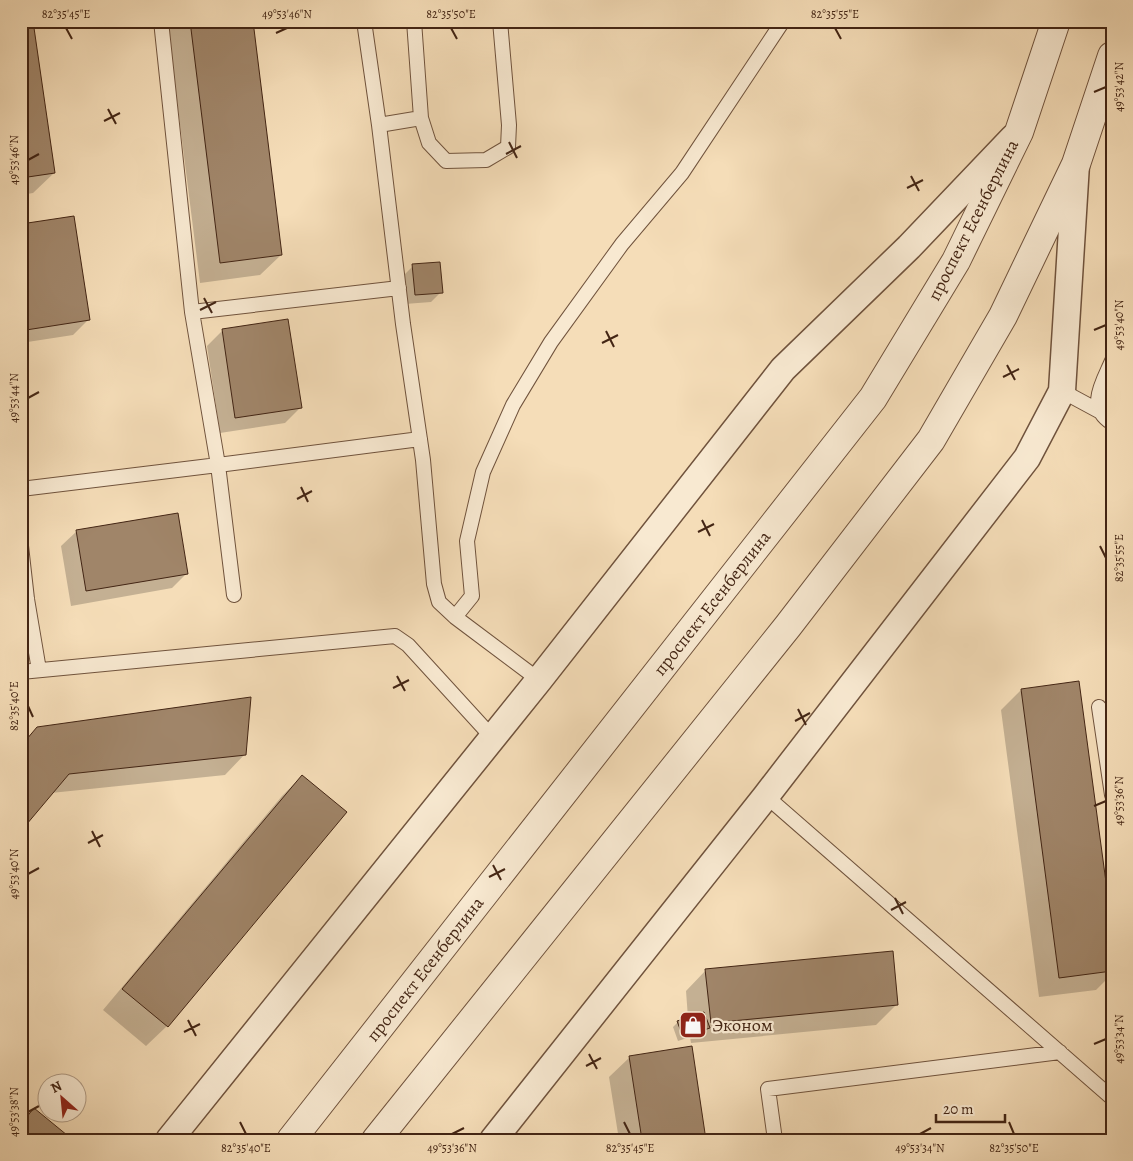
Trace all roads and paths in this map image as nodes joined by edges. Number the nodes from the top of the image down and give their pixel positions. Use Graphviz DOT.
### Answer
graph roads {
  1 [pos="161,21"];
  2 [pos="364,21"];
  3 [pos="414,21"];
  4 [pos="500,21"];
  5 [pos="783,21"];
  6 [pos="1056,21"];
  7 [pos="1112,56"];
  8 [pos="421,118"];
  9 [pos="380,125"];
  10 [pos="1019,132"];
  11 [pos="1076,164"];
  12 [pos="399,288"];
  13 [pos="192,312"];
  14 [pos="1112,361"];
  15 [pos="1062,391"];
  16 [pos="1099,411"];
  17 [pos="1112,423"];
  18 [pos="420,439"];
  19 [pos="218,465"];
  20 [pos="21,489"];
  21 [pos="21,546"];
  22 [pos="234,595"];
  23 [pos="24,599"];
  24 [pos="455,617"];
  25 [pos="39,670"];
  26 [pos="21,672"];
  27 [pos="539,680"];
  28 [pos="1099,707"];
  29 [pos="492,737"];
  30 [pos="1112,795"];
  31 [pos="766,796"];
  32 [pos="1060,1052"];
  33 [pos="1112,1098"];
  34 [pos="169,1140"];
  35 [pos="291,1140"];
  36 [pos="376,1140"];
  37 [pos="493,1140"];
  38 [pos="775,1140"];
  1 -- 13 [label="lane"];
  2 -- 9 [label="lane"];
  3 -- 8 [label="lane"];
  4 -- 8 [label="lane"];
  5 -- 24 [label="lane"];
  6 -- 10 [label="street, проспект Есенберлина"];
  7 -- 11 [label="street"];
  8 -- 9 [label="lane"];
  9 -- 12 [label="lane"];
  10 -- 27 [label="street"];
  10 -- 35 [label="street, проспект Есенберлина"];
  11 -- 15 [label="street"];
  11 -- 36 [label="street"];
  12 -- 13 [label="lane"];
  12 -- 18 [label="lane"];
  13 -- 19 [label="lane"];
  14 -- 16 [label="lane"];
  15 -- 16 [label="lane"];
  15 -- 31 [label="street"];
  16 -- 17 [label="lane"];
  18 -- 19 [label="lane"];
  18 -- 24 [label="lane"];
  19 -- 20 [label="lane"];
  19 -- 22 [label="lane"];
  21 -- 23 [label="lane"];
  23 -- 25 [label="lane"];
  24 -- 27 [label="lane"];
  25 -- 26 [label="lane"];
  25 -- 29 [label="lane"];
  27 -- 29 [label="street"];
  28 -- 30 [label="lane"];
  29 -- 34 [label="street"];
  31 -- 32 [label="lane"];
  31 -- 37 [label="street"];
  32 -- 33 [label="lane"];
  32 -- 38 [label="lane"];
}
